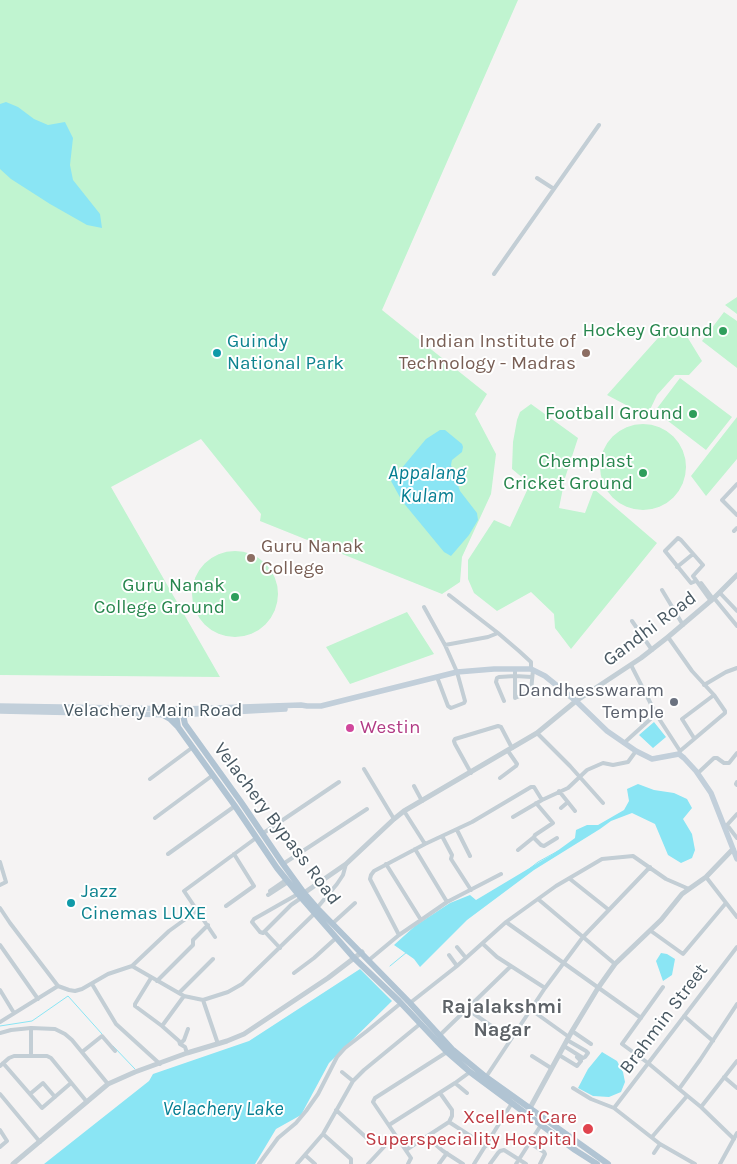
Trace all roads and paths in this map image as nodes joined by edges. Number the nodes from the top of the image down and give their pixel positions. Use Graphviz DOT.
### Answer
graph roads {
  1 [pos="599,125"];
  2 [pos="537,178"];
  3 [pos="554,190"];
  4 [pos="494,274"];
  5 [pos="737,484"];
  6 [pos="737,515"];
  7 [pos="693,554"];
  8 [pos="677,567"];
  9 [pos="737,575"];
  10 [pos="698,582"];
  11 [pos="662,590"];
  12 [pos="720,593"];
  13 [pos="449,595"];
  14 [pos="713,599"];
  15 [pos="424,607"];
  16 [pos="737,611"];
  17 [pos="632,621"];
  18 [pos="683,625"];
  19 [pos="737,626"];
  20 [pos="498,633"];
  21 [pos="668,637"];
  22 [pos="445,645"];
  23 [pos="652,650"];
  24 [pos="631,665"];
  25 [pos="515,668"];
  26 [pos="737,668"];
  27 [pos="532,669"];
  28 [pos="457,672"];
  29 [pos="515,676"];
  30 [pos="532,676"];
  31 [pos="438,677"];
  32 [pos="704,685"];
  33 [pos="714,695"];
  34 [pos="504,701"];
  35 [pos="576,701"];
  36 [pos="0,706"];
  37 [pos="0,711"];
  38 [pos="180,712"];
  39 [pos="656,714"];
  40 [pos="163,715"];
  41 [pos="178,726"];
  42 [pos="538,733"];
  43 [pos="694,738"];
  44 [pos="624,743"];
  45 [pos="193,747"];
  46 [pos="510,750"];
  47 [pos="636,751"];
  48 [pos="679,752"];
  49 [pos="736,755"];
  50 [pos="364,769"];
  51 [pos="472,772"];
  52 [pos="698,773"];
  53 [pos="213,776"];
  54 [pos="580,777"];
  55 [pos="150,778"];
  56 [pos="500,778"];
  57 [pos="339,782"];
  58 [pos="414,786"];
  59 [pos="559,791"];
  60 [pos="542,800"];
  61 [pos="422,801"];
  62 [pos="568,802"];
  63 [pos="536,803"];
  64 [pos="603,803"];
  65 [pos="235,806"];
  66 [pos="561,808"];
  67 [pos="367,810"];
  68 [pos="404,811"];
  69 [pos="575,811"];
  70 [pos="737,814"];
  71 [pos="514,817"];
  72 [pos="155,818"];
  73 [pos="394,819"];
  74 [pos="457,830"];
  75 [pos="259,836"];
  76 [pos="442,836"];
  77 [pos="534,837"];
  78 [pos="556,838"];
  79 [pos="737,838"];
  80 [pos="425,844"];
  81 [pos="415,849"];
  82 [pos="518,850"];
  83 [pos="736,852"];
  84 [pos="168,854"];
  85 [pos="234,854"];
  86 [pos="470,856"];
  87 [pos="0,862"];
  88 [pos="283,864"];
  89 [pos="346,864"];
  90 [pos="386,864"];
  91 [pos="650,867"];
  92 [pos="501,874"];
  93 [pos="706,876"];
  94 [pos="570,879"];
  95 [pos="287,881"];
  96 [pos="0,885"];
  97 [pos="688,889"];
  98 [pos="471,890"];
  99 [pos="269,893"];
  100 [pos="301,895"];
  101 [pos="538,899"];
  102 [pos="447,902"];
  103 [pos="355,903"];
  104 [pos="726,903"];
  105 [pos="226,906"];
  106 [pos="0,908"];
  107 [pos="198,910"];
  108 [pos="609,910"];
  109 [pos="316,911"];
  110 [pos="737,917"];
  111 [pos="421,920"];
  112 [pos="506,922"];
  113 [pos="333,924"];
  114 [pos="208,925"];
  115 [pos="651,930"];
  116 [pos="265,932"];
  117 [pos="399,935"];
  118 [pos="215,937"];
  119 [pos="583,937"];
  120 [pos="336,938"];
  121 [pos="483,944"];
  122 [pos="0,945"];
  123 [pos="737,946"];
  124 [pos="457,947"];
  125 [pos="280,948"];
  126 [pos="362,952"];
  127 [pos="449,955"];
  128 [pos="354,958"];
  129 [pos="466,958"];
  130 [pos="213,959"];
  131 [pos="369,960"];
  132 [pos="563,963"];
  133 [pos="615,964"];
  134 [pos="132,966"];
  135 [pos="457,966"];
  136 [pos="511,966"];
  137 [pos="294,973"];
  138 [pos="152,978"];
  139 [pos="156,981"];
  140 [pos="92,984"];
  141 [pos="58,986"];
  142 [pos="663,987"];
  143 [pos="545,988"];
  144 [pos="598,988"];
  145 [pos="0,990"];
  146 [pos="179,993"];
  147 [pos="184,996"];
  148 [pos="38,999"];
  149 [pos="203,1000"];
  150 [pos="401,1002"];
  151 [pos="410,1003"];
  152 [pos="737,1004"];
  153 [pos="467,1009"];
  154 [pos="530,1010"];
  155 [pos="14,1013"];
  156 [pos="684,1016"];
  157 [pos="641,1018"];
  158 [pos="0,1022"];
  159 [pos="420,1024"];
  160 [pos="162,1026"];
  161 [pos="31,1028"];
  162 [pos="188,1028"];
  163 [pos="572,1031"];
  164 [pos="0,1033"];
  165 [pos="439,1036"];
  166 [pos="568,1038"];
  167 [pos="510,1039"];
  168 [pos="713,1041"];
  169 [pos="180,1044"];
  170 [pos="218,1044"];
  171 [pos="590,1044"];
  172 [pos="563,1047"];
  173 [pos="115,1051"];
  174 [pos="82,1052"];
  175 [pos="447,1052"];
  176 [pos="187,1053"];
  177 [pos="31,1055"];
  178 [pos="559,1055"];
  179 [pos="532,1056"];
  180 [pos="737,1061"];
  181 [pos="648,1063"];
  182 [pos="2,1064"];
  183 [pos="160,1064"];
  184 [pos="551,1068"];
  185 [pos="342,1072"];
  186 [pos="470,1072"];
  187 [pos="486,1077"];
  188 [pos="724,1077"];
  189 [pos="354,1081"];
  190 [pos="71,1083"];
  191 [pos="455,1083"];
  192 [pos="108,1084"];
  193 [pos="573,1088"];
  194 [pos="737,1088"];
  195 [pos="679,1089"];
  196 [pos="440,1093"];
  197 [pos="467,1093"];
  198 [pos="0,1094"];
  199 [pos="30,1094"];
  200 [pos="687,1096"];
  201 [pos="55,1097"];
  202 [pos="87,1102"];
  203 [pos="512,1103"];
  204 [pos="701,1107"];
  205 [pos="530,1108"];
  206 [pos="614,1108"];
  207 [pos="336,1110"];
  208 [pos="449,1122"];
  209 [pos="389,1125"];
  210 [pos="541,1125"];
  211 [pos="0,1130"];
  212 [pos="323,1134"];
  213 [pos="737,1134"];
  214 [pos="395,1135"];
  215 [pos="652,1137"];
  216 [pos="734,1139"];
  217 [pos="369,1140"];
  218 [pos="40,1142"];
  219 [pos="530,1143"];
  220 [pos="580,1144"];
  221 [pos="660,1144"];
  222 [pos="436,1145"];
  223 [pos="486,1146"];
  224 [pos="0,1148"];
  225 [pos="406,1150"];
  226 [pos="575,1150"];
  227 [pos="654,1153"];
  228 [pos="447,1154"];
  229 [pos="305,1155"];
  230 [pos="517,1162"];
  231 [pos="592,1163"];
  232 [pos="13,1164"];
  233 [pos="259,1164"];
  234 [pos="297,1164"];
  235 [pos="315,1164"];
  236 [pos="351,1164"];
  237 [pos="368,1164"];
  238 [pos="408,1164"];
  239 [pos="439,1164"];
  240 [pos="463,1164"];
  241 [pos="474,1164"];
  242 [pos="490,1164"];
  243 [pos="526,1164"];
  244 [pos="540,1164"];
  245 [pos="608,1164"];
  246 [pos="694,1164"];
  247 [pos="720,1164"];
  1 -- 3 [label="street"];
  2 -- 3 [label="street"];
  3 -- 4 [label="street"];
  5 -- 6 [label="street"];
  7 -- 8 [label="street"];
  7 -- 8 [label="street"];
  7 -- 10 [label="street"];
  8 -- 10 [label="street"];
  9 -- 12 [label="street, Gandhi Road"];
  10 -- 14 [label="street"];
  11 -- 18 [label="street"];
  12 -- 14 [label="street, Gandhi Road"];
  12 -- 16 [label="street"];
  13 -- 20 [label="street"];
  14 -- 18 [label="street, Gandhi Road"];
  14 -- 19 [label="street"];
  15 -- 22 [label="street"];
  17 -- 23 [label="street"];
  18 -- 21 [label="street, Gandhi Road"];
  20 -- 22 [label="street"];
  20 -- 27 [label="street"];
  21 -- 23 [label="street, Gandhi Road"];
  21 -- 32 [label="street"];
  22 -- 28 [label="street"];
  23 -- 24 [label="street, Gandhi Road"];
  24 -- 35 [label="street, Gandhi Road"];
  24 -- 39 [label="street"];
  25 -- 27 [label="main road, Velachery Main Road"];
  25 -- 28 [label="main road, Velachery Main Road"];
  25 -- 29 [label="street"];
  26 -- 32 [label="street"];
  27 -- 30 [label="street"];
  27 -- 35 [label="main road, Velachery Main Road"];
  28 -- 31 [label="main road, Velachery Main Road"];
  28 -- 31 [label="street"];
  29 -- 30 [label="street"];
  29 -- 30 [label="street"];
  29 -- 34 [label="street"];
  31 -- 38 [label="main road, Velachery Main Road"];
  32 -- 33 [label="street"];
  33 -- 43 [label="street"];
  33 -- 43 [label="street"];
  35 -- 42 [label="street, Gandhi Road"];
  35 -- 44 [label="main road, Velachery Main Road"];
  36 -- 38 [label="main road, Velachery Main Road"];
  37 -- 40 [label="main road, Velachery Main Road"];
  38 -- 40 [label="main road, Velachery Main Road"];
  38 -- 41 [label="main road, Velachery Bypass Road"];
  38 -- 75 [label="main road, Velachery Bypass Road"];
  39 -- 44 [label="street"];
  39 -- 48 [label="street"];
  40 -- 41 [label="main road"];
  41 -- 45 [label="main road, Velachery Bypass Road"];
  42 -- 46 [label="street, Gandhi Road"];
  42 -- 54 [label="street"];
  43 -- 48 [label="street"];
  44 -- 47 [label="main road, Velachery Main Road"];
  45 -- 53 [label="main road, Velachery Bypass Road"];
  45 -- 55 [label="street"];
  46 -- 51 [label="street, Gandhi Road"];
  46 -- 51 [label="street"];
  46 -- 56 [label="street"];
  47 -- 48 [label="main road, Velachery Main Road"];
  47 -- 54 [label="street"];
  48 -- 52 [label="main road"];
  49 -- 52 [label="street"];
  50 -- 73 [label="street"];
  51 -- 61 [label="street, Gandhi Road"];
  52 -- 83 [label="main road"];
  53 -- 65 [label="main road, Velachery Bypass Road"];
  53 -- 72 [label="street"];
  54 -- 59 [label="street"];
  54 -- 64 [label="street"];
  57 -- 75 [label="street"];
  58 -- 61 [label="street"];
  59 -- 60 [label="street"];
  59 -- 62 [label="street"];
  60 -- 63 [label="street"];
  60 -- 74 [label="street"];
  61 -- 68 [label="street, Gandhi Road"];
  62 -- 66 [label="street"];
  62 -- 69 [label="street"];
  63 -- 71 [label="street"];
  63 -- 77 [label="street"];
  65 -- 75 [label="main road, Velachery Bypass Road"];
  65 -- 84 [label="street"];
  67 -- 88 [label="street"];
  68 -- 73 [label="street, Gandhi Road"];
  68 -- 80 [label="street"];
  70 -- 79 [label="street"];
  73 -- 89 [label="street, Gandhi Road"];
  74 -- 76 [label="street"];
  74 -- 86 [label="street"];
  75 -- 85 [label="street"];
  75 -- 88 [label="main road, Velachery Bypass Road"];
  75 -- 95 [label="main road, Velachery Bypass Road"];
  76 -- 80 [label="street"];
  76 -- 98 [label="street"];
  77 -- 78 [label="street"];
  77 -- 82 [label="street"];
  80 -- 81 [label="street"];
  81 -- 90 [label="street"];
  81 -- 102 [label="street"];
  83 -- 93 [label="street"];
  85 -- 105 [label="street"];
  85 -- 107 [label="street"];
  87 -- 96 [label="street"];
  88 -- 100 [label="main road, Velachery Bypass Road"];
  89 -- 100 [label="street, Gandhi Road"];
  89 -- 109 [label="street"];
  90 -- 111 [label="street"];
  90 -- 117 [label="street"];
  91 -- 94 [label="street"];
  91 -- 97 [label="street"];
  91 -- 108 [label="street"];
  92 -- 98 [label="street"];
  93 -- 97 [label="street"];
  93 -- 104 [label="street"];
  94 -- 101 [label="street"];
  94 -- 108 [label="street"];
  95 -- 99 [label="street"];
  95 -- 100 [label="main road, Velachery Bypass Road"];
  97 -- 115 [label="street"];
  98 -- 102 [label="street"];
  100 -- 109 [label="main road, Velachery Bypass Road"];
  100 -- 116 [label="street"];
  100 -- 116 [label="street"];
  101 -- 112 [label="street"];
  101 -- 119 [label="street"];
  102 -- 111 [label="street"];
  103 -- 113 [label="street"];
  104 -- 110 [label="street"];
  104 -- 115 [label="street"];
  106 -- 141 [label="street"];
  107 -- 114 [label="street"];
  107 -- 134 [label="street"];
  108 -- 119 [label="street"];
  109 -- 113 [label="main road, Velachery Bypass Road"];
  109 -- 120 [label="main road, Velachery Bypass Road"];
  109 -- 125 [label="street"];
  111 -- 117 [label="street"];
  112 -- 121 [label="street"];
  112 -- 132 [label="street"];
  113 -- 126 [label="main road, Velachery Bypass Road"];
  114 -- 118 [label="street"];
  114 -- 139 [label="street"];
  115 -- 133 [label="street"];
  116 -- 125 [label="street"];
  117 -- 131 [label="street"];
  119 -- 132 [label="street"];
  119 -- 133 [label="street"];
  120 -- 128 [label="main road, Velachery Bypass Road"];
  120 -- 137 [label="street"];
  121 -- 129 [label="street"];
  121 -- 136 [label="street"];
  122 -- 148 [label="street"];
  123 -- 156 [label="street, Brahmin Street"];
  124 -- 129 [label="street"];
  125 -- 149 [label="street"];
  126 -- 128 [label="street"];
  126 -- 131 [label="main road, Velachery Bypass Road"];
  127 -- 135 [label="street"];
  128 -- 150 [label="main road, Velachery Bypass Road"];
  128 -- 170 [label="street"];
  129 -- 135 [label="street"];
  130 -- 146 [label="street"];
  131 -- 151 [label="main road, Velachery Bypass Road"];
  132 -- 143 [label="street"];
  132 -- 144 [label="street"];
  133 -- 144 [label="street"];
  134 -- 138 [label="street"];
  134 -- 140 [label="street"];
  135 -- 151 [label="street"];
  136 -- 143 [label="street"];
  136 -- 153 [label="street"];
  138 -- 139 [label="street"];
  138 -- 160 [label="street"];
  139 -- 146 [label="street"];
  140 -- 141 [label="street"];
  140 -- 183 [label="street"];
  141 -- 148 [label="street"];
  142 -- 157 [label="street"];
  143 -- 154 [label="street"];
  144 -- 157 [label="street"];
  144 -- 163 [label="street"];
  145 -- 155 [label="street"];
  146 -- 147 [label="street"];
  147 -- 149 [label="street"];
  147 -- 160 [label="street"];
  148 -- 155 [label="street"];
  149 -- 170 [label="street"];
  150 -- 159 [label="main road, Velachery Bypass Road"];
  150 -- 233 [label="street"];
  151 -- 165 [label="main road, Velachery Bypass Road"];
  152 -- 168 [label="street"];
  153 -- 165 [label="street"];
  153 -- 167 [label="street"];
  154 -- 166 [label="street"];
  154 -- 167 [label="street"];
  155 -- 158 [label="street"];
  156 -- 168 [label="street"];
  156 -- 181 [label="street, Brahmin Street"];
  157 -- 181 [label="street"];
  159 -- 175 [label="main road, Velachery Bypass Road"];
  159 -- 189 [label="street"];
  160 -- 169 [label="street"];
  161 -- 164 [label="street"];
  161 -- 174 [label="street"];
  161 -- 177 [label="street"];
  162 -- 169 [label="street"];
  163 -- 166 [label="street"];
  163 -- 171 [label="street"];
  165 -- 187 [label="main road, Velachery Bypass Road"];
  166 -- 172 [label="street"];
  166 -- 172 [label="street"];
  167 -- 187 [label="street"];
  168 -- 195 [label="street"];
  169 -- 176 [label="street"];
  170 -- 176 [label="street"];
  172 -- 178 [label="street"];
  172 -- 178 [label="street"];
  173 -- 174 [label="street"];
  174 -- 192 [label="street"];
  175 -- 186 [label="main road, Velachery Bypass Road"];
  175 -- 209 [label="street"];
  176 -- 183 [label="street"];
  177 -- 182 [label="street"];
  177 -- 190 [label="street"];
  178 -- 184 [label="street"];
  179 -- 184 [label="street"];
  180 -- 188 [label="street"];
  181 -- 195 [label="street"];
  181 -- 206 [label="street, Brahmin Street"];
  182 -- 199 [label="street"];
  183 -- 192 [label="street"];
  184 -- 205 [label="street"];
  185 -- 189 [label="street"];
  186 -- 191 [label="street"];
  186 -- 203 [label="main road, Velachery Bypass Road"];
  187 -- 205 [label="main road, Velachery Bypass Road"];
  188 -- 194 [label="street"];
  188 -- 204 [label="street"];
  189 -- 207 [label="street"];
  190 -- 201 [label="street"];
  190 -- 202 [label="street"];
  191 -- 196 [label="street"];
  191 -- 197 [label="street"];
  192 -- 202 [label="street"];
  193 -- 206 [label="street"];
  195 -- 200 [label="street"];
  196 -- 208 [label="street"];
  196 -- 209 [label="street"];
  198 -- 218 [label="street"];
  199 -- 201 [label="street"];
  199 -- 201 [label="street"];
  200 -- 204 [label="street"];
  200 -- 215 [label="street"];
  202 -- 218 [label="street"];
  203 -- 210 [label="main road, Velachery Bypass Road"];
  203 -- 223 [label="street"];
  204 -- 216 [label="street"];
  205 -- 220 [label="main road, Velachery Bypass Road"];
  206 -- 215 [label="street"];
  207 -- 212 [label="street"];
  207 -- 217 [label="street"];
  208 -- 223 [label="street"];
  208 -- 225 [label="street"];
  209 -- 214 [label="street"];
  210 -- 219 [label="street"];
  210 -- 226 [label="main road, Velachery Bypass Road"];
  211 -- 224 [label="street"];
  212 -- 229 [label="street"];
  212 -- 236 [label="street"];
  213 -- 216 [label="street"];
  214 -- 225 [label="street"];
  214 -- 237 [label="street"];
  215 -- 221 [label="street"];
  216 -- 247 [label="street"];
  218 -- 232 [label="street"];
  219 -- 230 [label="street"];
  219 -- 244 [label="street"];
  220 -- 226 [label="main road"];
  220 -- 245 [label="main road, Velachery Bypass Road"];
  221 -- 227 [label="street"];
  221 -- 246 [label="street"];
  222 -- 228 [label="street"];
  223 -- 241 [label="street"];
  225 -- 238 [label="street"];
  226 -- 231 [label="main road, Velachery Bypass Road"];
  228 -- 239 [label="street"];
  228 -- 240 [label="street"];
  229 -- 234 [label="street"];
  229 -- 235 [label="street"];
  230 -- 242 [label="street"];
  230 -- 243 [label="street"];
}
